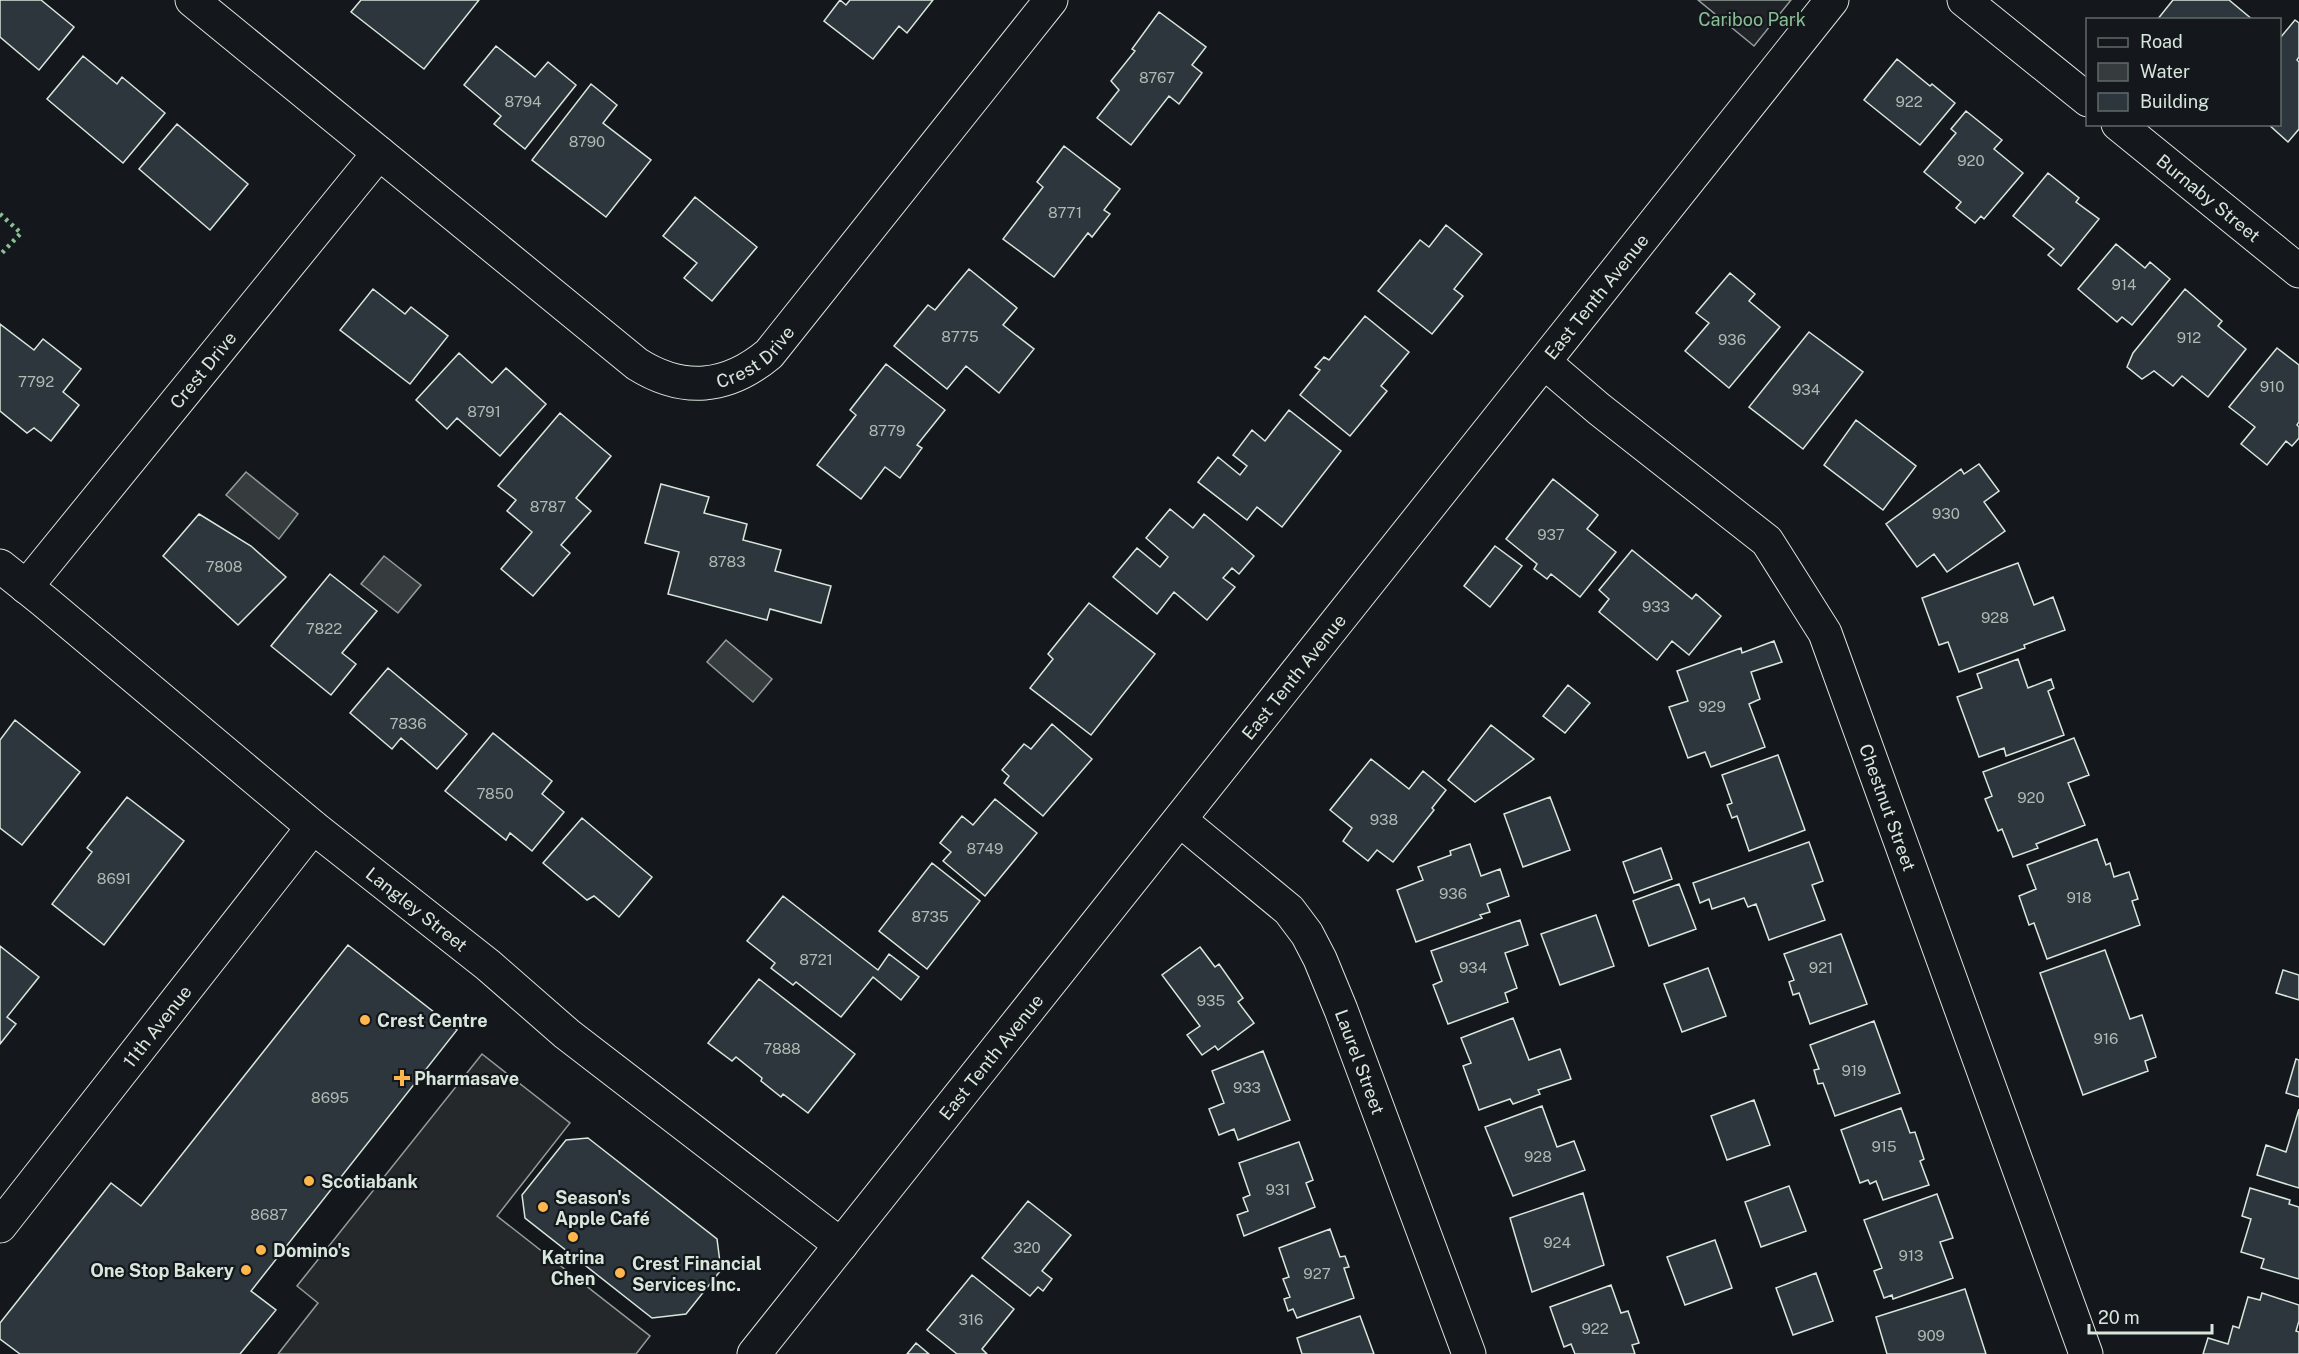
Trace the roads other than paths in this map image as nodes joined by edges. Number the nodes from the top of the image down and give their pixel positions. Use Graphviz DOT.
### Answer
graph roads {
  1 [pos="192,0"];
  2 [pos="1051,0"];
  3 [pos="1832,0"];
  4 [pos="1964,0"];
  5 [pos="2086,98"];
  6 [pos="2120,126"];
  7 [pos="379,153"];
  8 [pos="2299,271"];
  9 [pos="1544,362"];
  10 [pos="0,566"];
  11 [pos="26,587"];
  12 [pos="1180,820"];
  13 [pos="313,827"];
  14 [pos="0,1226"];
  15 [pos="841,1245"];
  16 [pos="754,1354"];
  17 [pos="1469,1354"];
  18 [pos="2086,1354"];
  1 -- 7 [label="street, Crest Drive"];
  2 -- 7 [label="street, Crest Drive"];
  3 -- 9 [label="street, East Tenth Avenue"];
  4 -- 5 [label="street"];
  6 -- 8 [label="street, Burnaby Street"];
  7 -- 11 [label="street, Crest Drive"];
  9 -- 12 [label="street, East Tenth Avenue"];
  9 -- 18 [label="street, Chestnut Street"];
  10 -- 11 [label="street, Langley Street"];
  11 -- 13 [label="street, Langley Street"];
  12 -- 15 [label="street, East Tenth Avenue"];
  12 -- 17 [label="street, Laurel Street"];
  13 -- 14 [label="street, 11th Avenue"];
  13 -- 15 [label="street, Langley Street"];
  15 -- 16 [label="street, East Tenth Avenue"];
}
